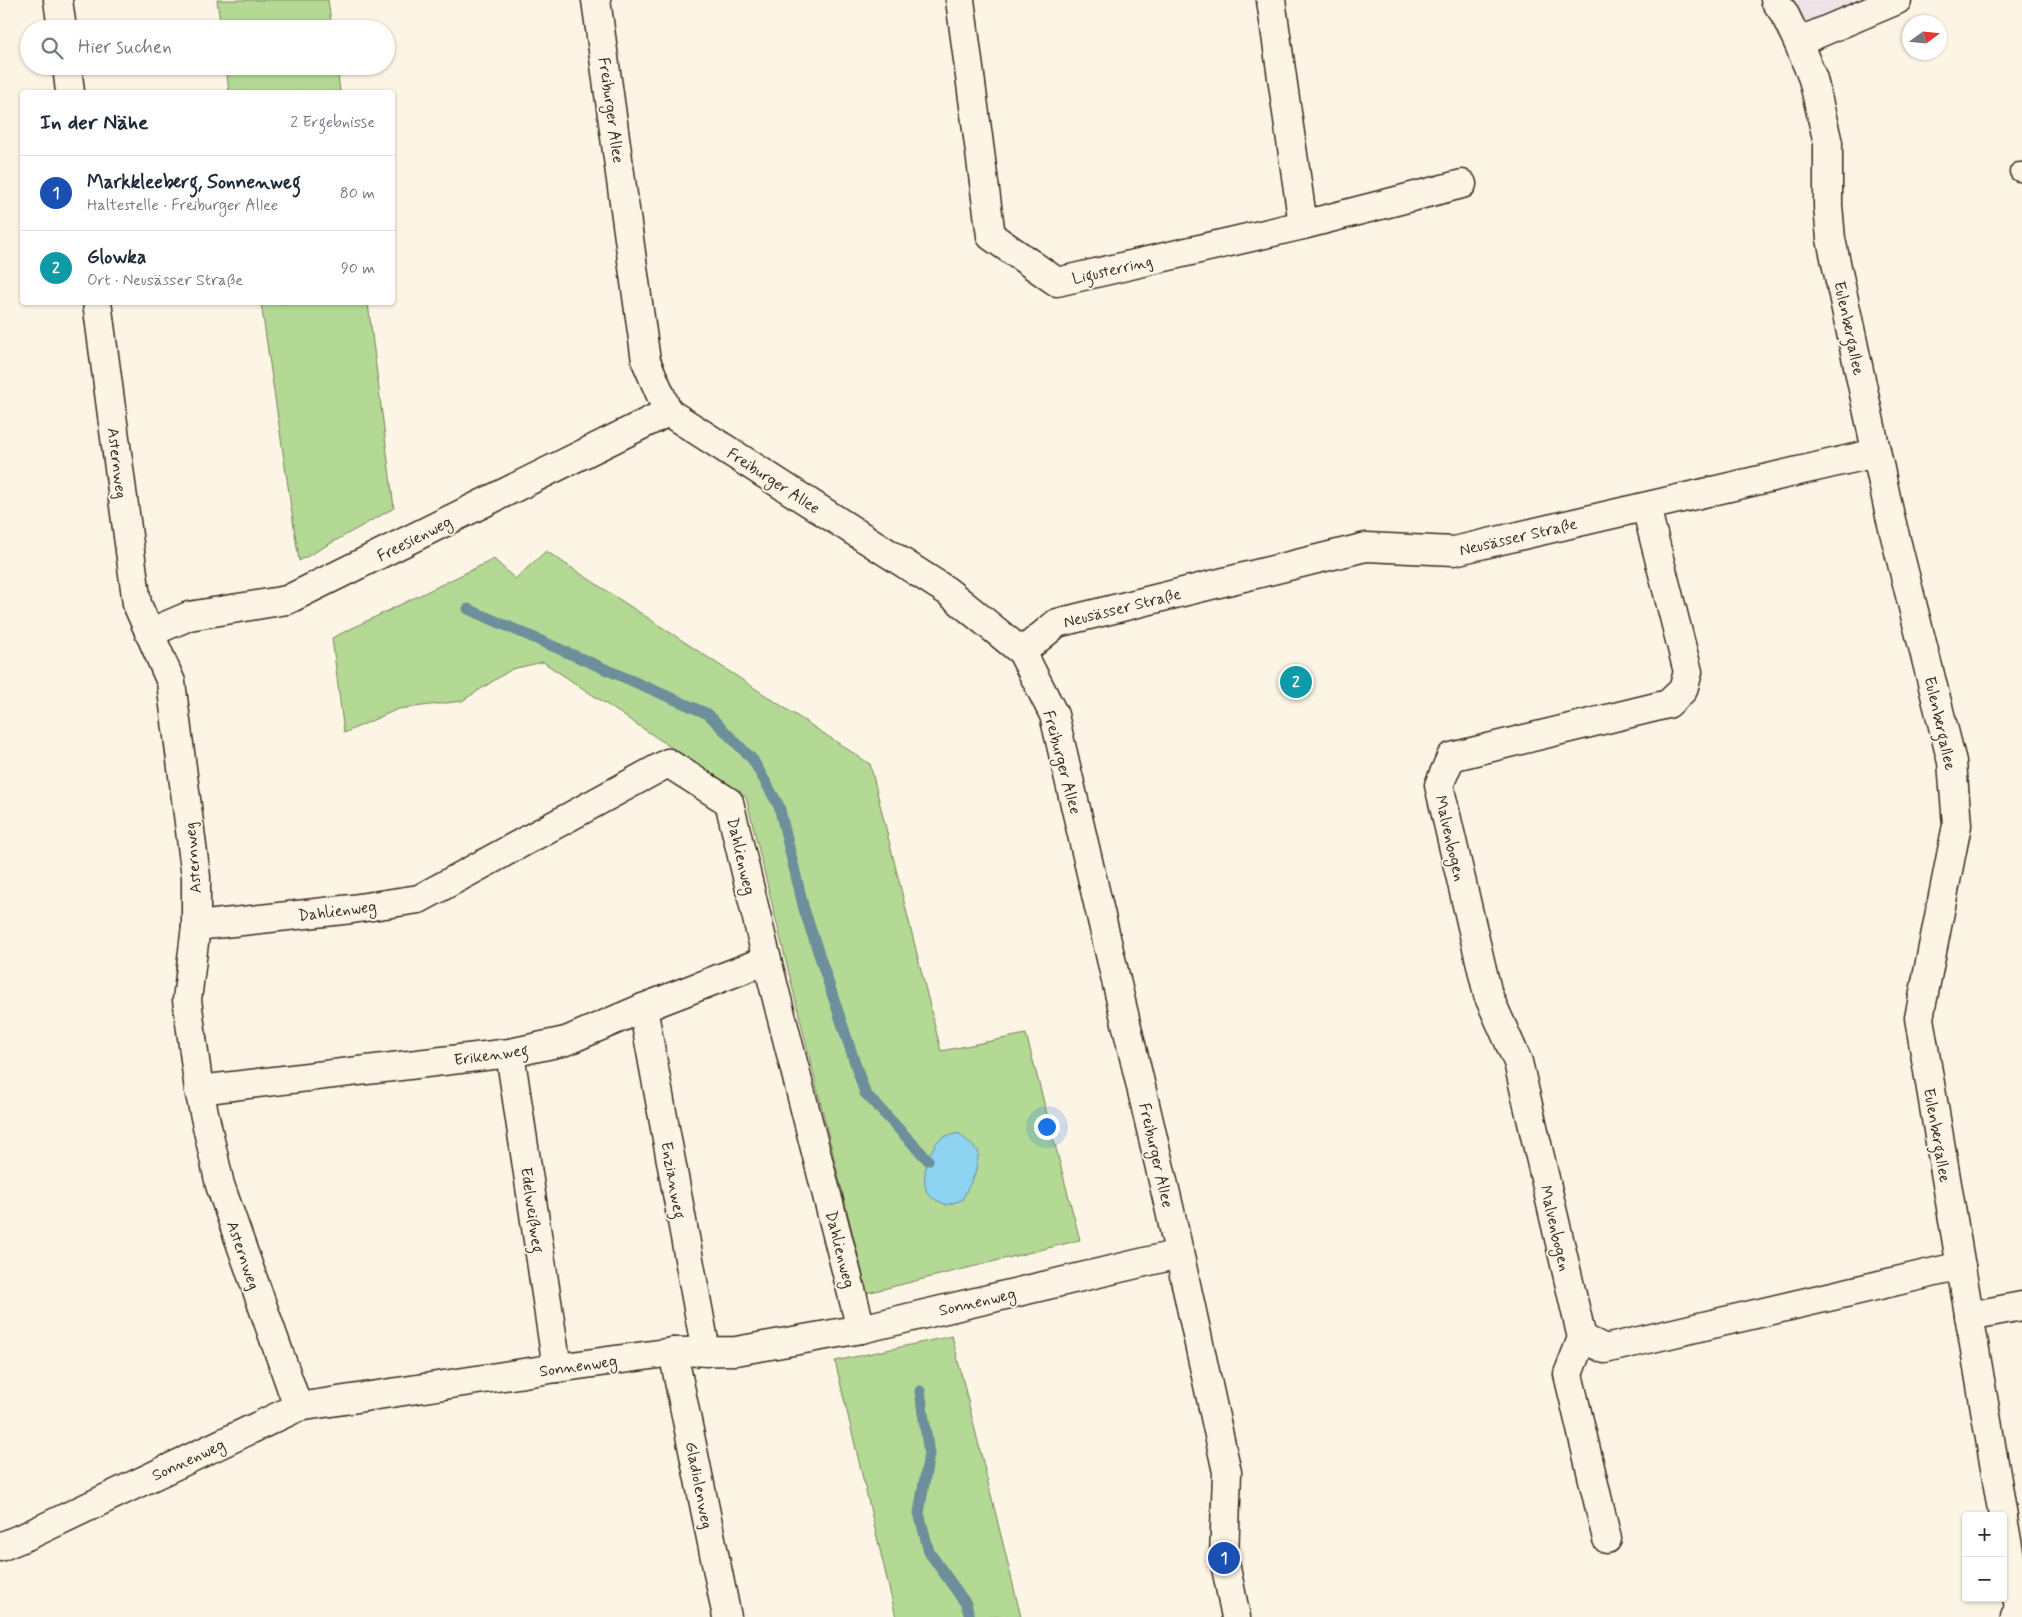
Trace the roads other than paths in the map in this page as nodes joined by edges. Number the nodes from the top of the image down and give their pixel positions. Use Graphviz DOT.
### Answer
graph roads {
  1 [pos="58,0"];
  2 [pos="596,0"];
  3 [pos="960,0"];
  4 [pos="1271,0"];
  5 [pos="1775,0"];
  6 [pos="1897,0"];
  7 [pos="61,20"];
  8 [pos="1798,42"];
  9 [pos="67,75"];
  10 [pos="70,90"];
  11 [pos="1462,184"];
  12 [pos="1303,225"];
  13 [pos="97,305"];
  14 [pos="668,412"];
  15 [pos="1876,453"];
  16 [pos="1646,507"];
  17 [pos="149,633"];
  18 [pos="1022,652"];
  19 [pos="196,926"];
  20 [pos="767,960"];
  21 [pos="643,1008"];
  22 [pos="510,1053"];
  23 [pos="199,1090"];
  24 [pos="1179,1254"];
  25 [pos="1961,1266"];
  26 [pos="2022,1306"];
  27 [pos="1969,1316"];
  28 [pos="861,1329"];
  29 [pos="1582,1338"];
  30 [pos="673,1352"];
  31 [pos="706,1352"];
  32 [pos="557,1368"];
  33 [pos="298,1407"];
  34 [pos="2002,1512"];
  35 [pos="1607,1539"];
  36 [pos="2007,1540"];
  37 [pos="0,1546"];
  38 [pos="726,1617"];
  39 [pos="1236,1617"];
  40 [pos="2016,1617"];
  1 -- 7 [label="street"];
  2 -- 14 [label="street, Freiburger Allee"];
  3 -- 12 [label="street, Ligusterring"];
  4 -- 12 [label="street"];
  5 -- 8 [label="street, Eulenbergallee"];
  6 -- 8 [label="street"];
  8 -- 15 [label="street, Eulenbergallee"];
  9 -- 10 [label="street"];
  11 -- 12 [label="street, Ligusterring"];
  13 -- 17 [label="street, Asternweg"];
  14 -- 17 [label="street, Freesienweg"];
  14 -- 18 [label="street, Freiburger Allee"];
  15 -- 16 [label="street, Neusässer Straße"];
  15 -- 25 [label="street, Eulenbergallee"];
  16 -- 18 [label="street, Neusässer Straße"];
  16 -- 29 [label="street, Malvenbogen"];
  17 -- 19 [label="street, Asternweg"];
  18 -- 24 [label="street, Freiburger Allee"];
  19 -- 20 [label="street, Dahlienweg"];
  19 -- 23 [label="street, Asternweg"];
  20 -- 21 [label="street, Erikenweg"];
  20 -- 28 [label="street, Dahlienweg"];
  21 -- 22 [label="street, Erikenweg"];
  21 -- 31 [label="street, Enzianweg"];
  22 -- 23 [label="street, Erikenweg"];
  22 -- 32 [label="street, Edelweißweg"];
  23 -- 33 [label="street, Asternweg"];
  24 -- 28 [label="street, Sonnenweg"];
  24 -- 39 [label="street, Freiburger Allee"];
  25 -- 27 [label="street, Eulenbergallee"];
  25 -- 29 [label="street"];
  26 -- 27 [label="street"];
  27 -- 34 [label="street, Eulenbergallee"];
  28 -- 31 [label="street, Sonnenweg"];
  29 -- 35 [label="street"];
  30 -- 31 [label="street, Sonnenweg"];
  30 -- 32 [label="street, Sonnenweg"];
  30 -- 38 [label="street, Gladiolenweg"];
  32 -- 33 [label="street, Sonnenweg"];
  33 -- 37 [label="street, Sonnenweg"];
  36 -- 40 [label="street, Eulenbergallee"];
}
